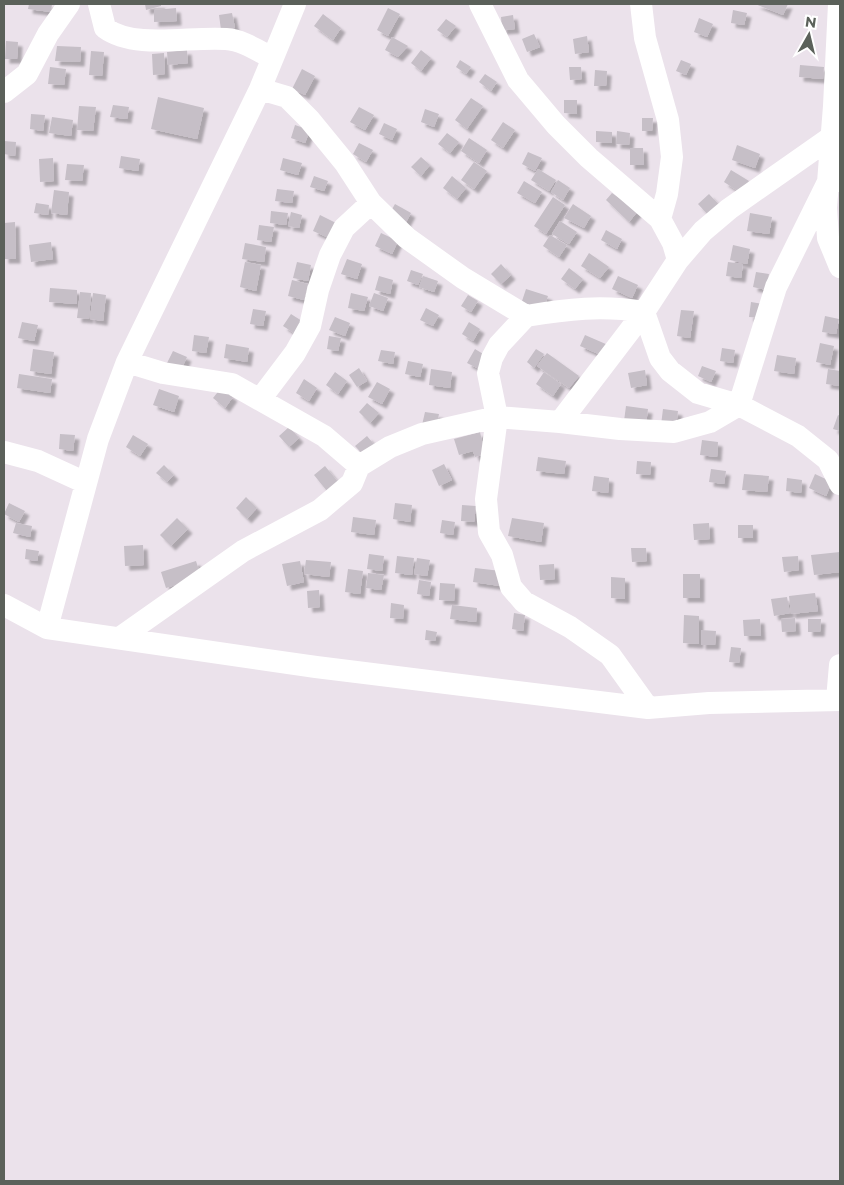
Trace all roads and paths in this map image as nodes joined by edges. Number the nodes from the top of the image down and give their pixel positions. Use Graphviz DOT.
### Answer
graph roads {
  1 [pos="69,4"];
  2 [pos="100,4"];
  3 [pos="295,4"];
  4 [pos="480,4"];
  5 [pos="641,4"];
  6 [pos="839,4"];
  7 [pos="272,58"];
  8 [pos="260,89"];
  9 [pos="4,92"];
  10 [pos="836,133"];
  11 [pos="835,181"];
  12 [pos="371,203"];
  13 [pos="660,219"];
  14 [pos="678,260"];
  15 [pos="840,267"];
  16 [pos="644,312"];
  17 [pos="526,316"];
  18 [pos="127,362"];
  19 [pos="261,398"];
  20 [pos="739,405"];
  21 [pos="497,418"];
  22 [pos="560,422"];
  23 [pos="4,452"];
  24 [pos="359,466"];
  25 [pos="86,483"];
  26 [pos="840,484"];
  27 [pos="4,605"];
  28 [pos="47,628"];
  29 [pos="121,637"];
  30 [pos="840,665"];
  31 [pos="838,700"];
  32 [pos="648,708"];
  1 -- 9 [label="street"];
  2 -- 7 [label="street"];
  3 -- 7 [label="street"];
  4 -- 13 [label="street"];
  5 -- 13 [label="street"];
  6 -- 10 [label="street"];
  7 -- 8 [label="street"];
  8 -- 12 [label="street"];
  8 -- 18 [label="street"];
  10 -- 11 [label="street"];
  10 -- 14 [label="street"];
  11 -- 15 [label="street"];
  11 -- 20 [label="street"];
  12 -- 17 [label="street"];
  12 -- 19 [label="street"];
  13 -- 14 [label="street"];
  14 -- 16 [label="street"];
  16 -- 17 [label="street"];
  16 -- 20 [label="street"];
  16 -- 22 [label="street"];
  17 -- 21 [label="street"];
  18 -- 19 [label="street"];
  18 -- 25 [label="street"];
  19 -- 24 [label="street"];
  20 -- 22 [label="street"];
  20 -- 26 [label="street"];
  21 -- 22 [label="street"];
  21 -- 24 [label="street"];
  21 -- 32 [label="street"];
  23 -- 25 [label="street"];
  24 -- 29 [label="street"];
  25 -- 28 [label="street"];
  27 -- 28 [label="street"];
  28 -- 29 [label="street"];
  29 -- 32 [label="street"];
  30 -- 31 [label="street"];
  31 -- 32 [label="street"];
}
